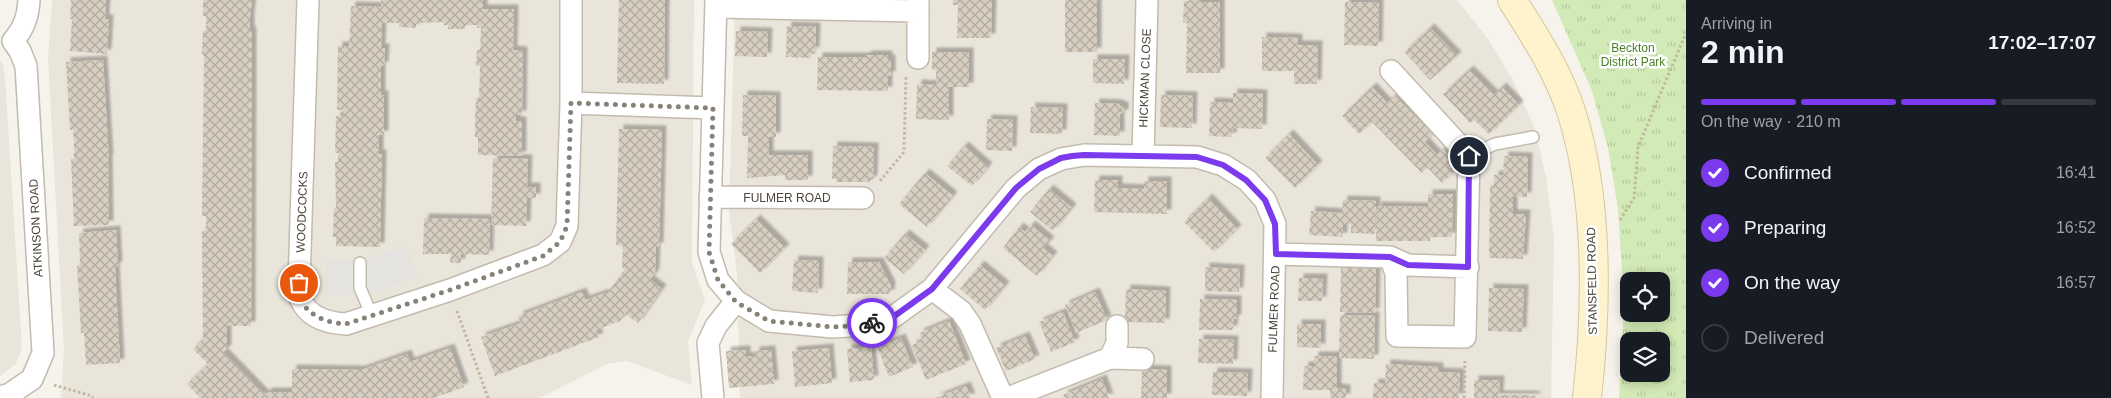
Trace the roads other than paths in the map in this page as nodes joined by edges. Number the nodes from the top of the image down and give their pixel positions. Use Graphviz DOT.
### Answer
graph roads {
  1 [pos="29,0"];
  2 [pos="308,0"];
  3 [pos="571,0"];
  4 [pos="1147,0"];
  5 [pos="1512,0"];
  6 [pos="716,3"];
  7 [pos="795,4"];
  8 [pos="918,6"];
  9 [pos="6,40"];
  10 [pos="918,58"];
  11 [pos="1391,71"];
  12 [pos="571,103"];
  13 [pos="713,108"];
  14 [pos="1533,137"];
  15 [pos="1143,156"];
  16 [pos="1469,156"];
  17 [pos="710,197"];
  18 [pos="864,198"];
  19 [pos="1276,254"];
  20 [pos="1390,257"];
  21 [pos="360,263"];
  22 [pos="1468,267"];
  23 [pos="932,289"];
  24 [pos="736,302"];
  25 [pos="372,316"];
  26 [pos="1117,326"];
  27 [pos="1110,358"];
  28 [pos="1142,359"];
  29 [pos="0,397"];
  30 [pos="713,398"];
  31 [pos="1002,398"];
  32 [pos="1008,398"];
  33 [pos="1272,398"];
  34 [pos="1587,398"];
  1 -- 9 [label="street"];
  2 -- 25 [label="street, WOODCOCKS"];
  3 -- 12 [label="street, WOODCOCKS"];
  4 -- 15 [label="street, HICKMAN CLOSE"];
  5 -- 34 [label="street, STANSFELD ROAD"];
  6 -- 7 [label="street"];
  6 -- 13 [label="street, FULMER ROAD"];
  7 -- 8 [label="street"];
  8 -- 10 [label="street"];
  9 -- 29 [label="street, ATKINSON ROAD"];
  11 -- 16 [label="street"];
  12 -- 13 [label="street"];
  12 -- 25 [label="street, WOODCOCKS"];
  13 -- 17 [label="street, FULMER ROAD"];
  14 -- 16 [label="lane"];
  15 -- 19 [label="street, FULMER ROAD"];
  15 -- 23 [label="street, FULMER ROAD"];
  16 -- 22 [label="street"];
  17 -- 18 [label="street, FULMER ROAD"];
  17 -- 24 [label="street, FULMER ROAD"];
  19 -- 20 [label="street"];
  19 -- 33 [label="street, FULMER ROAD"];
  20 -- 22 [label="street"];
  20 -- 22 [label="street"];
  21 -- 25 [label="lane"];
  23 -- 24 [label="street, FULMER ROAD"];
  23 -- 31 [label="street"];
  24 -- 30 [label="street"];
  26 -- 27 [label="street"];
  27 -- 28 [label="street"];
  27 -- 32 [label="street"];
}
